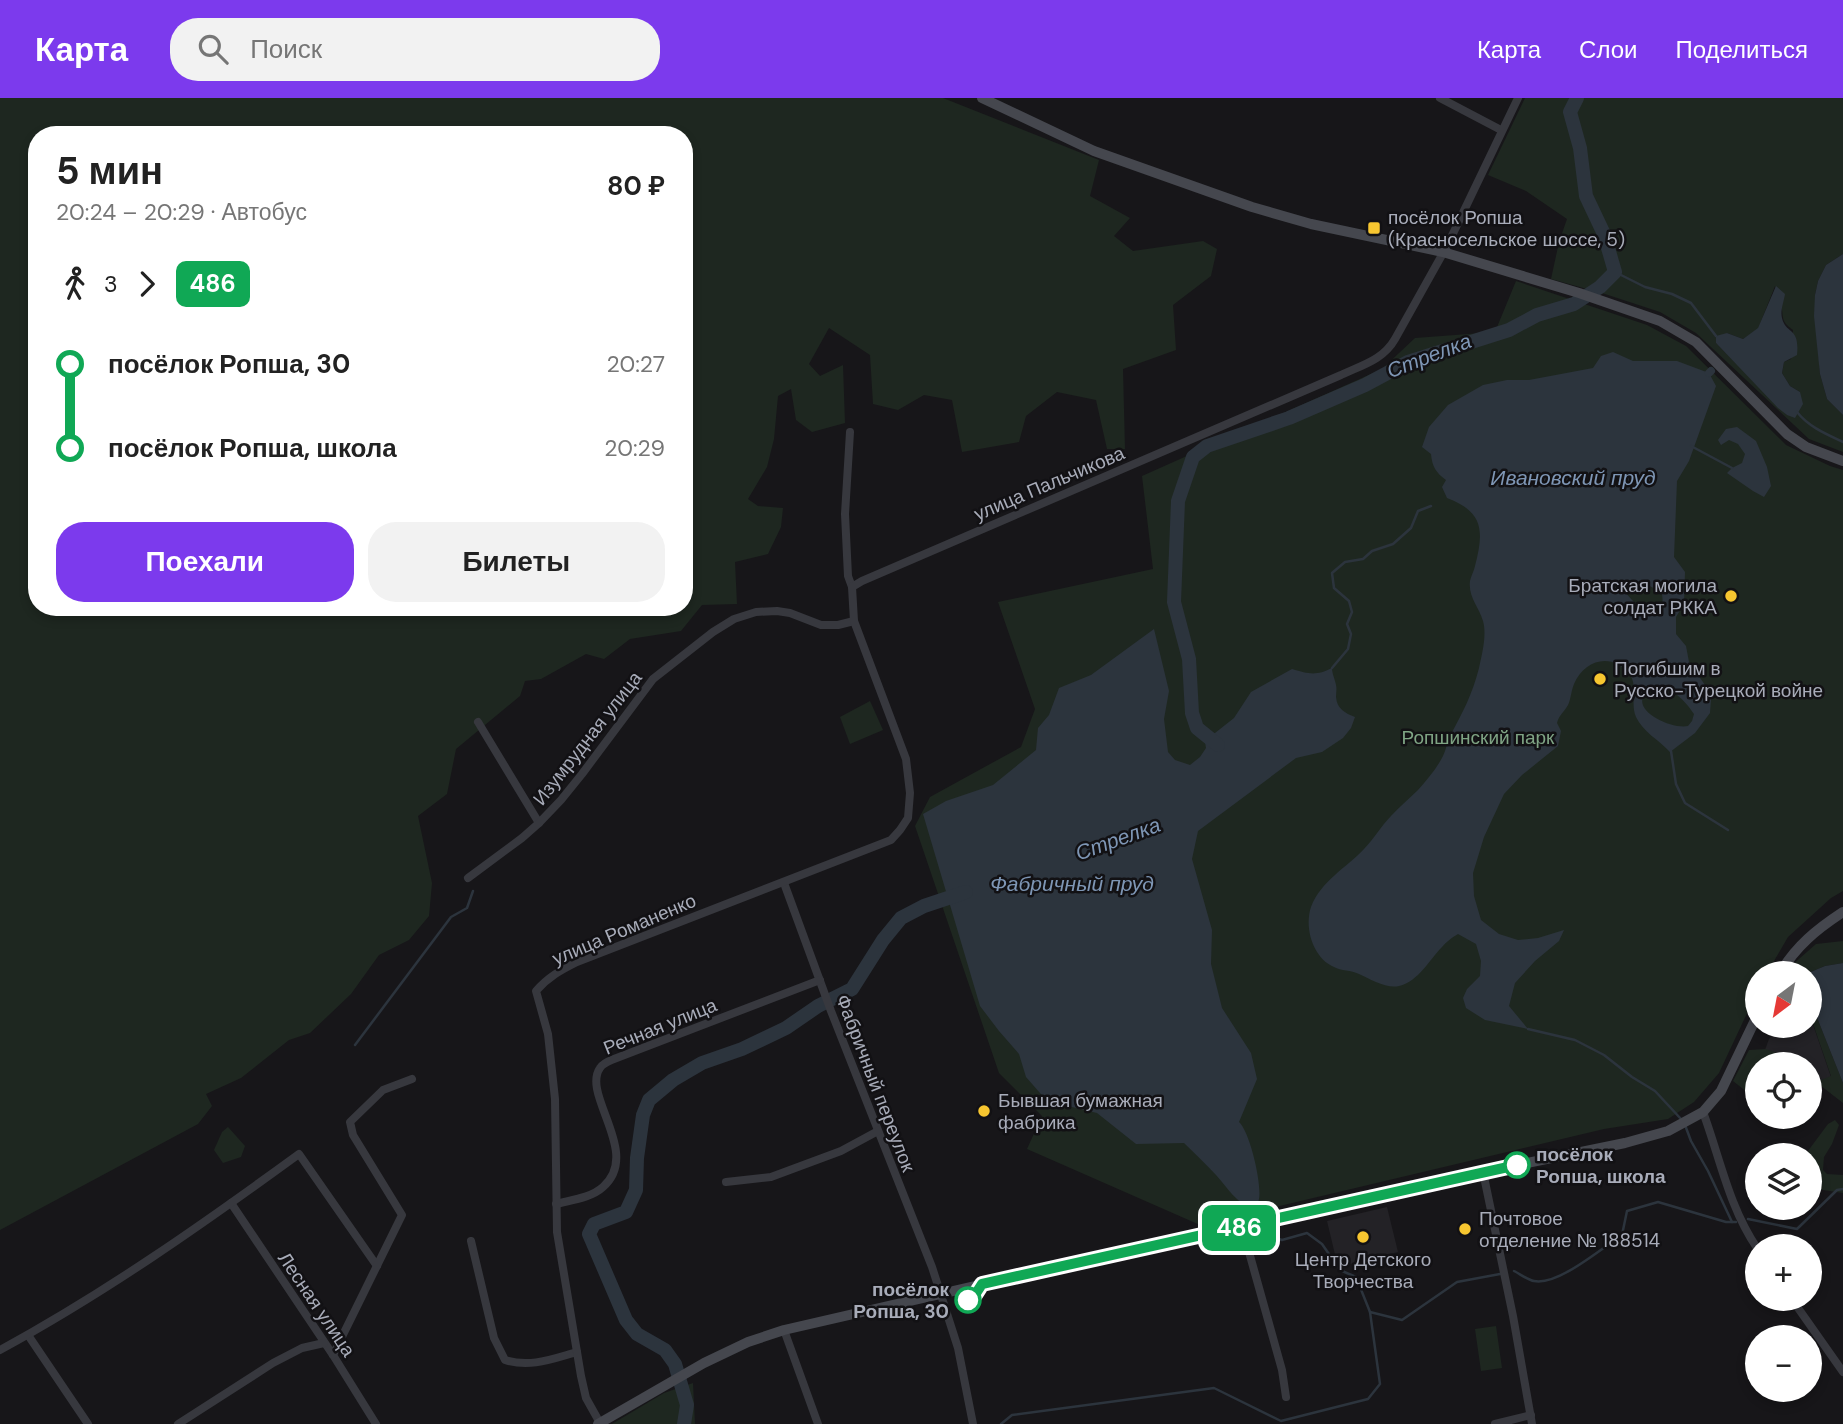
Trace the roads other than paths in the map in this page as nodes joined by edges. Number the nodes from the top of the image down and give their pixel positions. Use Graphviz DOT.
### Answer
graph roads {
  1 [pos="982,98"];
  2 [pos="1440,98"];
  3 [pos="1518,98"];
  4 [pos="1501,130"];
  5 [pos="1443,252"];
  6 [pos="850,432"];
  7 [pos="1843,461"];
  8 [pos="852,587"];
  9 [pos="854,621"];
  10 [pos="478,722"];
  11 [pos="539,823"];
  12 [pos="468,878"];
  13 [pos="784,883"];
  14 [pos="1843,912"];
  15 [pos="1787,961"];
  16 [pos="821,984"];
  17 [pos="1746,1038"];
  18 [pos="412,1079"];
  19 [pos="1703,1112"];
  20 [pos="878,1131"];
  21 [pos="1483,1172"];
  22 [pos="726,1182"];
  23 [pos="232,1203"];
  24 [pos="556,1204"];
  25 [pos="1242,1227"];
  26 [pos="1748,1234"];
  27 [pos="471,1241"];
  28 [pos="377,1266"];
  29 [pos="940,1294"];
  30 [pos="1800,1311"];
  31 [pos="784,1330"];
  32 [pos="28,1335"];
  33 [pos="324,1343"];
  34 [pos="0,1350"];
  35 [pos="577,1353"];
  36 [pos="333,1355"];
  37 [pos="1843,1372"];
  38 [pos="1286,1397"];
  39 [pos="1531,1420"];
  40 [pos="88,1424"];
  41 [pos="178,1424"];
  42 [pos="376,1424"];
  43 [pos="599,1424"];
  44 [pos="818,1424"];
  45 [pos="973,1424"];
  46 [pos="1495,1424"];
  1 -- 5 [label="main road"];
  2 -- 4 [label="street"];
  3 -- 4 [label="street, улица Пальчикова"];
  4 -- 5 [label="street, улица Пальчикова"];
  5 -- 7 [label="main road"];
  5 -- 8 [label="street, улица Пальчикова"];
  6 -- 8 [label="street"];
  8 -- 9 [label="street"];
  9 -- 11 [label="street, Изумрудная улица"];
  9 -- 13 [label="street, улица Романенко"];
  10 -- 11 [label="street"];
  11 -- 12 [label="street, Изумрудная улица"];
  13 -- 16 [label="street, Фабричный переулок"];
  13 -- 24 [label="street, улица Романенко"];
  14 -- 15 [label="main road"];
  16 -- 20 [label="street, Фабричный переулок"];
  16 -- 24 [label="street, Речная улица"];
  17 -- 19 [label="main road"];
  18 -- 28 [label="street"];
  19 -- 21 [label="main road"];
  19 -- 26 [label="street"];
  20 -- 22 [label="street"];
  20 -- 29 [label="street, Фабричный переулок"];
  21 -- 25 [label="main road"];
  21 -- 39 [label="street"];
  23 -- 28 [label="street"];
  23 -- 32 [label="street"];
  23 -- 33 [label="street, Лесная улица"];
  24 -- 35 [label="street, улица Романенко"];
  25 -- 29 [label="main road"];
  25 -- 38 [label="street"];
  27 -- 35 [label="street"];
  28 -- 36 [label="street"];
  29 -- 31 [label="main road"];
  29 -- 45 [label="street, Фабричный переулок"];
  30 -- 37 [label="street"];
  31 -- 43 [label="main road"];
  31 -- 44 [label="street"];
  32 -- 34 [label="street"];
  32 -- 40 [label="street"];
  33 -- 36 [label="street, Лесная улица"];
  33 -- 41 [label="street"];
  35 -- 43 [label="street, улица Романенко"];
  36 -- 42 [label="street, Лесная улица"];
  39 -- 46 [label="street"];
}
